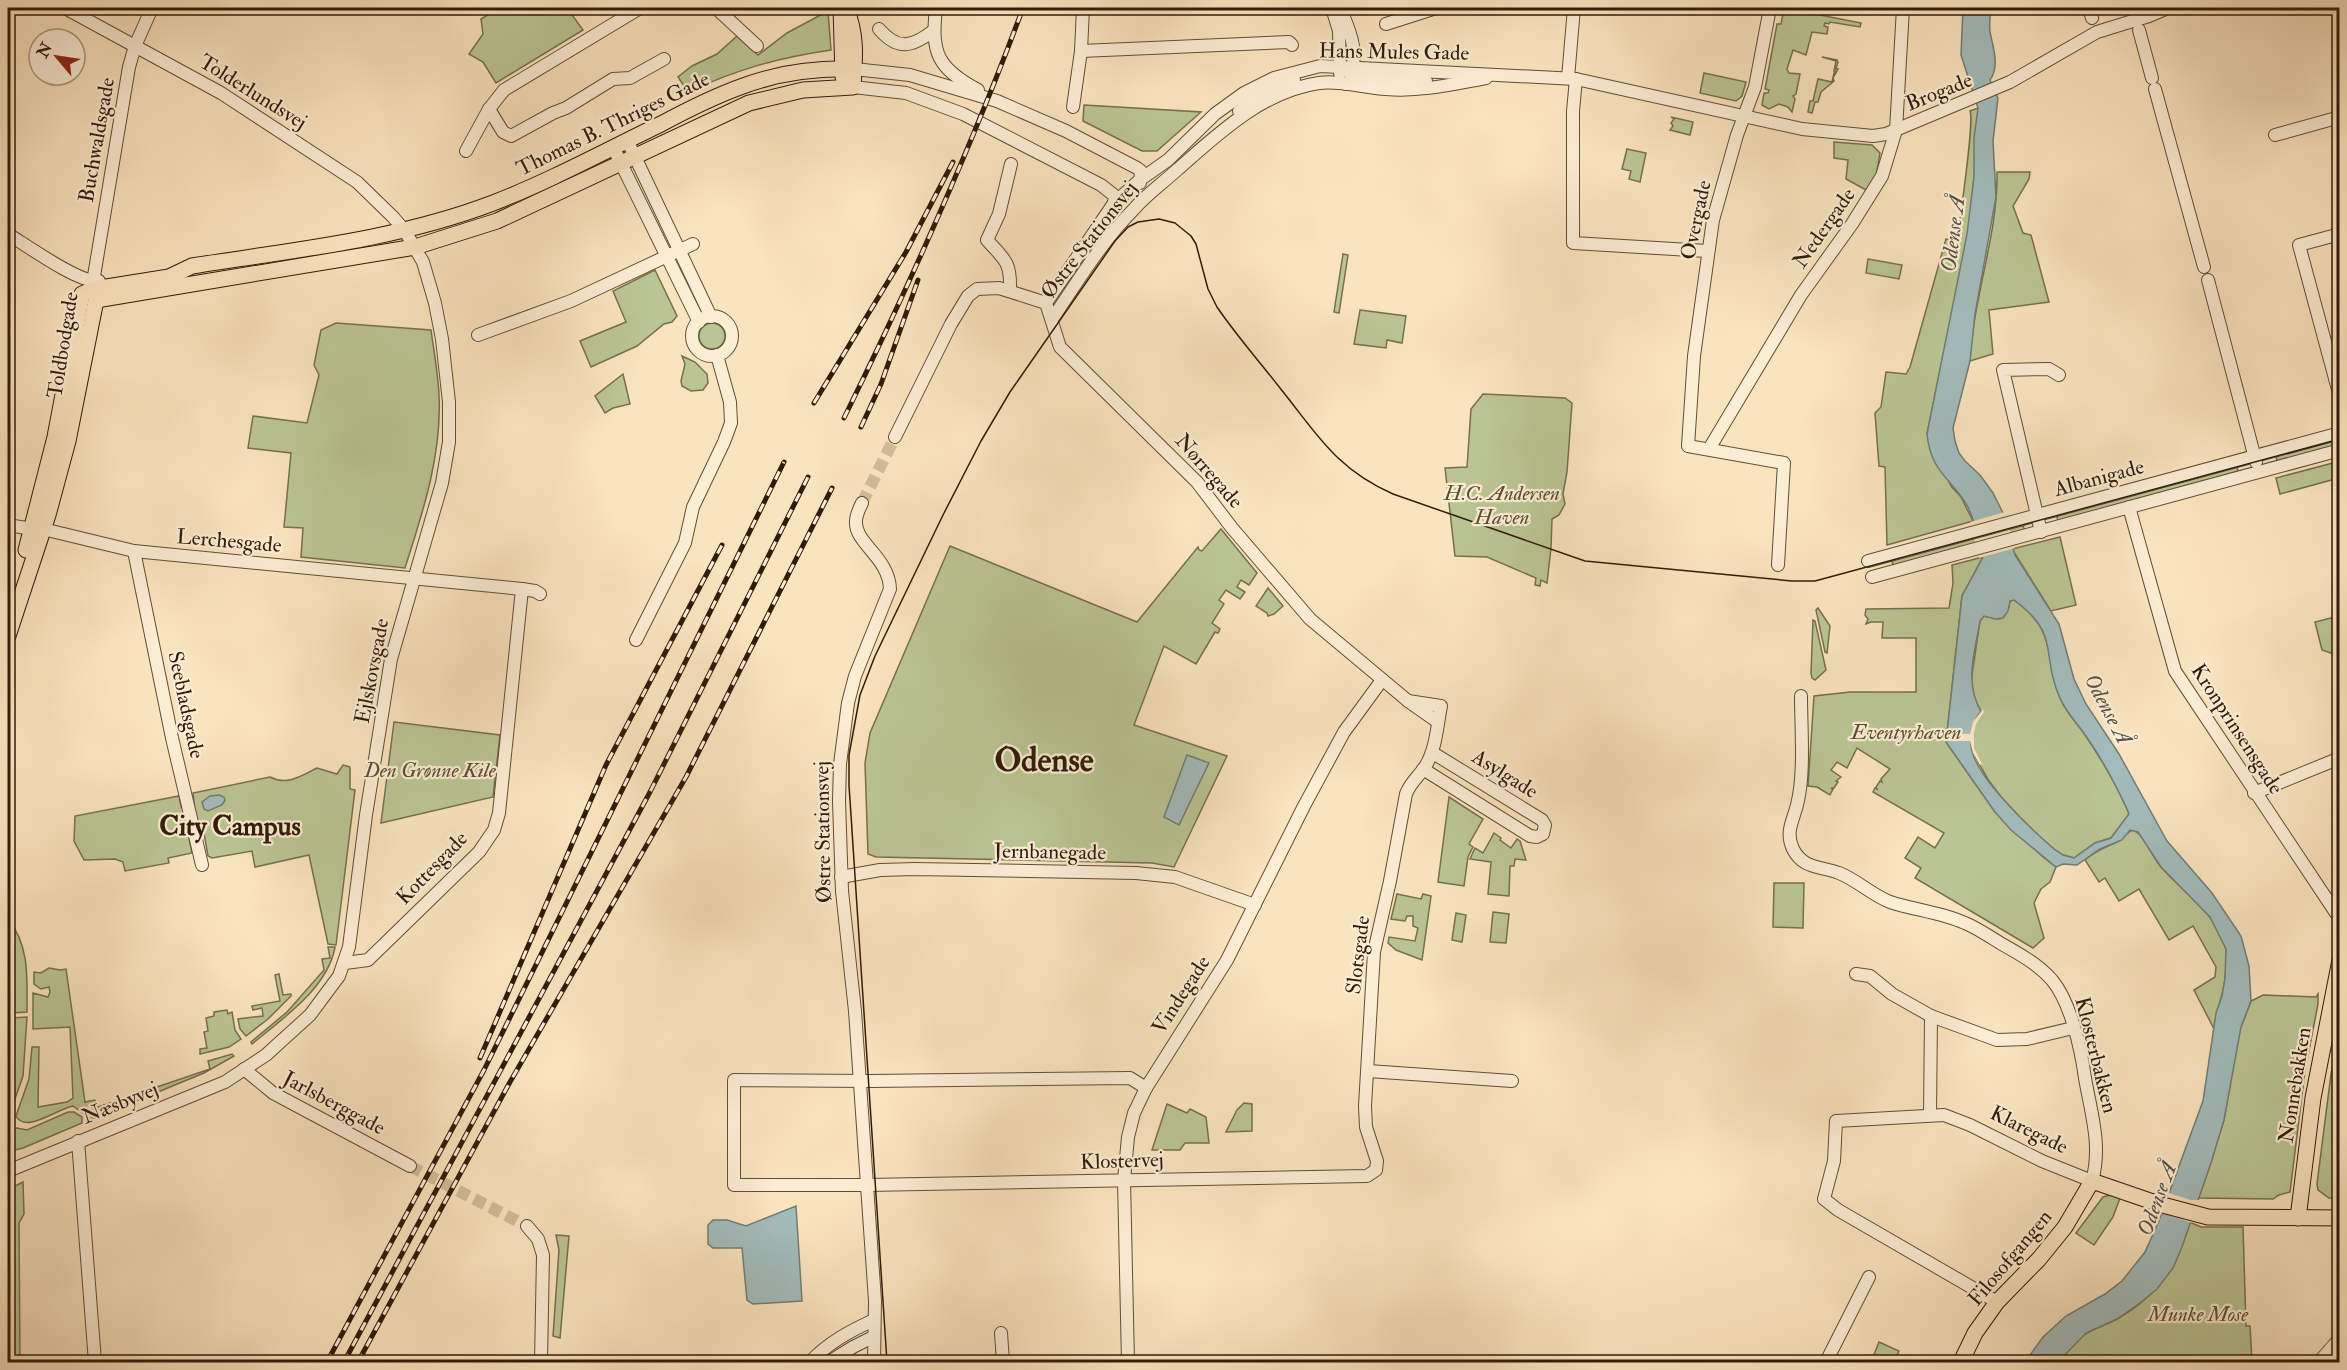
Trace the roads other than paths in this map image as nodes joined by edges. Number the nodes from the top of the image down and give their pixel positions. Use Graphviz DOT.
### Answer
graph roads {
  1 [pos="65,8"];
  2 [pos="152,8"];
  3 [pos="640,8"];
  4 [pos="716,8"];
  5 [pos="843,8"];
  6 [pos="936,8"];
  7 [pos="1083,8"];
  8 [pos="1332,8"];
  9 [pos="1340,8"];
  10 [pos="1436,8"];
  11 [pos="1574,8"];
  12 [pos="1770,8"];
  13 [pos="1903,8"];
  14 [pos="2169,8"];
  15 [pos="1402,13"];
  16 [pos="1386,24"];
  17 [pos="879,29"];
  18 [pos="2139,30"];
  19 [pos="933,31"];
  20 [pos="1292,45"];
  21 [pos="135,46"];
  22 [pos="757,46"];
  23 [pos="1081,51"];
  24 [pos="664,59"];
  25 [pos="1353,68"];
  26 [pos="849,69"];
  27 [pos="1339,70"];
  28 [pos="1462,72"];
  29 [pos="1502,75"];
  30 [pos="1572,78"];
  31 [pos="1345,85"];
  32 [pos="848,87"];
  33 [pos="997,101"];
  34 [pos="1074,106"];
  35 [pos="489,109"];
  36 [pos="2340,117"];
  37 [pos="1745,118"];
  38 [pos="1896,130"];
  39 [pos="2275,135"];
  40 [pos="1205,146"];
  41 [pos="612,147"];
  42 [pos="631,149"];
  43 [pos="466,151"];
  44 [pos="1055,161"];
  45 [pos="621,164"];
  46 [pos="1011,164"];
  47 [pos="1136,186"];
  48 [pos="1157,186"];
  49 [pos="1114,203"];
  50 [pos="405,231"];
  51 [pos="8,234"];
  52 [pos="2340,234"];
  53 [pos="693,244"];
  54 [pos="415,247"];
  55 [pos="678,250"];
  56 [pos="1707,251"];
  57 [pos="665,256"];
  58 [pos="1090,263"];
  59 [pos="2204,267"];
  60 [pos="2208,280"];
  61 [pos="1010,290"];
  62 [pos="91,292"];
  63 [pos="1046,303"];
  64 [pos="1053,318"];
  65 [pos="705,319"];
  66 [pos="478,336"];
  67 [pos="717,355"];
  68 [pos="2059,375"];
  69 [pos="2340,397"];
  70 [pos="2340,433"];
  71 [pos="895,437"];
  72 [pos="1709,449"];
  73 [pos="2340,450"];
  74 [pos="2255,456"];
  75 [pos="2259,472"];
  76 [pos="862,503"];
  77 [pos="2128,507"];
  78 [pos="2038,514"];
  79 [pos="8,525"];
  80 [pos="38,529"];
  81 [pos="2042,532"];
  82 [pos="134,551"];
  83 [pos="1869,561"];
  84 [pos="1778,565"];
  85 [pos="1872,577"];
  86 [pos="413,578"];
  87 [pos="522,589"];
  88 [pos="540,594"];
  89 [pos="8,607"];
  90 [pos="8,636"];
  91 [pos="636,640"];
  92 [pos="1382,680"];
  93 [pos="1801,696"];
  94 [pos="1433,753"];
  95 [pos="2340,758"];
  96 [pos="1424,769"];
  97 [pos="2254,793"];
  98 [pos="202,865"];
  99 [pos="841,878"];
  100 [pos="1255,905"];
  101 [pos="2340,919"];
  102 [pos="2340,960"];
  103 [pos="345,963"];
  104 [pos="1856,974"];
  105 [pos="1931,1016"];
  106 [pos="2073,1028"];
  107 [pos="244,1069"];
  108 [pos="1368,1071"];
  109 [pos="859,1081"];
  110 [pos="1512,1081"];
  111 [pos="1146,1088"];
  112 [pos="1930,1114"];
  113 [pos="78,1141"];
  114 [pos="410,1166"];
  115 [pos="1376,1170"];
  116 [pos="8,1171"];
  117 [pos="1124,1180"];
  118 [pos="2092,1181"];
  119 [pos="867,1185"];
  120 [pos="2340,1210"];
  121 [pos="2298,1213"];
  122 [pos="2340,1218"];
  123 [pos="527,1226"];
  124 [pos="1869,1277"];
  125 [pos="1997,1302"];
  126 [pos="874,1329"];
  127 [pos="1001,1333"];
  128 [pos="2340,1338"];
  129 [pos="95,1362"];
  130 [pos="541,1362"];
  131 [pos="810,1362"];
  132 [pos="829,1362"];
  133 [pos="874,1362"];
  134 [pos="1003,1362"];
  135 [pos="1128,1362"];
  136 [pos="1826,1362"];
  137 [pos="1961,1362"];
  138 [pos="2319,1362"];
  1 -- 21 [label="street, Tolderlundsvej"];
  2 -- 21 [label="street, Buchwaldsgade"];
  3 -- 35 [label="street"];
  4 -- 22 [label="street"];
  5 -- 26 [label="main road"];
  6 -- 19 [label="street"];
  7 -- 23 [label="street"];
  8 -- 27 [label="street"];
  9 -- 25 [label="street"];
  10 -- 15 [label="street"];
  11 -- 30 [label="street"];
  12 -- 37 [label="street, Overgade"];
  13 -- 38 [label="street, Nedergade"];
  14 -- 38 [label="street, Brogade"];
  15 -- 16 [label="street"];
  17 -- 19 [label="street"];
  18 -- 59 [label="street"];
  19 -- 33 [label="street"];
  20 -- 23 [label="street"];
  21 -- 50 [label="street, Tolderlundsvej"];
  21 -- 62 [label="street, Buchwaldsgade"];
  23 -- 34 [label="street"];
  24 -- 35 [label="street"];
  25 -- 27 [label="street, Hans Mules Gade"];
  25 -- 28 [label="street, Hans Mules Gade"];
  25 -- 31 [label="street"];
  26 -- 32 [label="main road"];
  26 -- 33 [label="street, Thomas B. Thriges Gade"];
  26 -- 42 [label="main road, Thomas B. Thriges Gade"];
  27 -- 31 [label="street"];
  27 -- 40 [label="street"];
  27 -- 47 [label="street, Hans Mules Gade"];
  28 -- 29 [label="street, Hans Mules Gade"];
  28 -- 31 [label="street"];
  29 -- 30 [label="street, Hans Mules Gade"];
  29 -- 31 [label="street, Hans Mules Gade"];
  30 -- 37 [label="street, Hans Mules Gade"];
  30 -- 56 [label="street"];
  31 -- 40 [label="street, Hans Mules Gade"];
  32 -- 42 [label="main road, Thomas B. Thriges Gade"];
  32 -- 44 [label="street, Thomas B. Thriges Gade"];
  33 -- 47 [label="street, Thomas B. Thriges Gade"];
  35 -- 43 [label="street"];
  36 -- 39 [label="street"];
  37 -- 38 [label="street, Brogade"];
  37 -- 56 [label="street, Overgade"];
  38 -- 72 [label="street, Nedergade"];
  40 -- 48 [label="street, Hans Mules Gade"];
  41 -- 42 [label="main road, Thomas B. Thriges Gade"];
  41 -- 45 [label="street"];
  41 -- 50 [label="main road, Thomas B. Thriges Gade"];
  42 -- 45 [label="main road, Thomas B. Thriges Gade"];
  42 -- 55 [label="street"];
  44 -- 47 [label="street"];
  44 -- 49 [label="street, Thomas B. Thriges Gade"];
  45 -- 54 [label="main road, Thomas B. Thriges Gade"];
  45 -- 57 [label="street"];
  46 -- 61 [label="street"];
  47 -- 48 [label="street"];
  47 -- 49 [label="street, Østre Stationsvej"];
  47 -- 58 [label="street"];
  48 -- 58 [label="street, Østre Stationsvej"];
  49 -- 63 [label="street, Østre Stationsvej"];
  50 -- 54 [label="street"];
  50 -- 62 [label="main road, Thomas B. Thriges Gade"];
  51 -- 62 [label="street"];
  52 -- 69 [label="street"];
  53 -- 55 [label="street"];
  54 -- 62 [label="main road, Thomas B. Thriges Gade"];
  54 -- 86 [label="street, Ejlskovsgade"];
  55 -- 57 [label="street"];
  55 -- 65 [label="street"];
  56 -- 72 [label="street, Overgade"];
  57 -- 65 [label="street"];
  57 -- 66 [label="street"];
  58 -- 64 [label="street, Østre Stationsvej"];
  60 -- 74 [label="street"];
  61 -- 63 [label="street"];
  61 -- 71 [label="street"];
  62 -- 80 [label="main road, Toldbodgade"];
  63 -- 64 [label="street, Nørregade"];
  64 -- 92 [label="street, Nørregade"];
  65 -- 67 [label="street"];
  65 -- 67 [label="street"];
  67 -- 91 [label="street"];
  68 -- 78 [label="street"];
  70 -- 74 [label="street, Albanigade"];
  72 -- 84 [label="street"];
  73 -- 75 [label="street, Albanigade"];
  74 -- 75 [label="street"];
  74 -- 78 [label="street, Albanigade"];
  75 -- 77 [label="street, Albanigade"];
  76 -- 99 [label="street, Østre Stationsvej"];
  77 -- 81 [label="street, Albanigade"];
  77 -- 97 [label="street, Kronprinsensgade"];
  78 -- 81 [label="street"];
  78 -- 83 [label="street, Albanigade"];
  79 -- 80 [label="street, Lerchesgade"];
  80 -- 82 [label="street, Lerchesgade"];
  80 -- 89 [label="main road, Toldbodgade"];
  80 -- 90 [label="main road, Toldbodgade"];
  81 -- 85 [label="street, Albanigade"];
  82 -- 86 [label="street, Lerchesgade"];
  82 -- 98 [label="street, Seebladsgade"];
  86 -- 87 [label="street"];
  86 -- 103 [label="street, Ejlskovsgade"];
  87 -- 88 [label="street"];
  87 -- 103 [label="street, Kottesgade"];
  92 -- 94 [label="street"];
  92 -- 100 [label="street, Vindegade"];
  93 -- 106 [label="street, Klosterbakken"];
  94 -- 96 [label="street, Slotsgade"];
  94 -- 96 [label="street, Asylgade"];
  95 -- 97 [label="street"];
  96 -- 108 [label="street, Slotsgade"];
  97 -- 101 [label="street, Kronprinsensgade"];
  99 -- 100 [label="street, Jernbanegade"];
  99 -- 109 [label="street, Østre Stationsvej"];
  100 -- 111 [label="street, Vindegade"];
  102 -- 121 [label="main road, Nonnebakken"];
  103 -- 107 [label="street, Ejlskovsgade"];
  104 -- 105 [label="street"];
  105 -- 106 [label="street"];
  105 -- 112 [label="street"];
  106 -- 118 [label="street, Klosterbakken"];
  107 -- 113 [label="street, Næsbyvej"];
  107 -- 114 [label="street, Jarlsberggade"];
  108 -- 110 [label="street"];
  108 -- 115 [label="street, Slotsgade"];
  109 -- 111 [label="street"];
  109 -- 119 [label="street, Østre Stationsvej"];
  109 -- 119 [label="street"];
  111 -- 117 [label="street, Vindegade"];
  112 -- 118 [label="street, Klaregade"];
  112 -- 125 [label="street, Klaregade"];
  113 -- 116 [label="street, Næsbyvej"];
  113 -- 129 [label="street"];
  115 -- 117 [label="street, Klostervej"];
  117 -- 119 [label="street, Klostervej"];
  117 -- 135 [label="street, Vindegade"];
  118 -- 121 [label="main road, Klaregade"];
  118 -- 125 [label="main road, Filosofgangen"];
  119 -- 126 [label="street, Østre Stationsvej"];
  120 -- 121 [label="main road"];
  121 -- 122 [label="main road"];
  123 -- 130 [label="street"];
  124 -- 136 [label="street"];
  125 -- 137 [label="main road, Filosofgangen"];
  126 -- 131 [label="street"];
  126 -- 132 [label="street"];
  126 -- 133 [label="street, Østre Stationsvej"];
  127 -- 134 [label="street"];
  128 -- 138 [label="street"];
}
